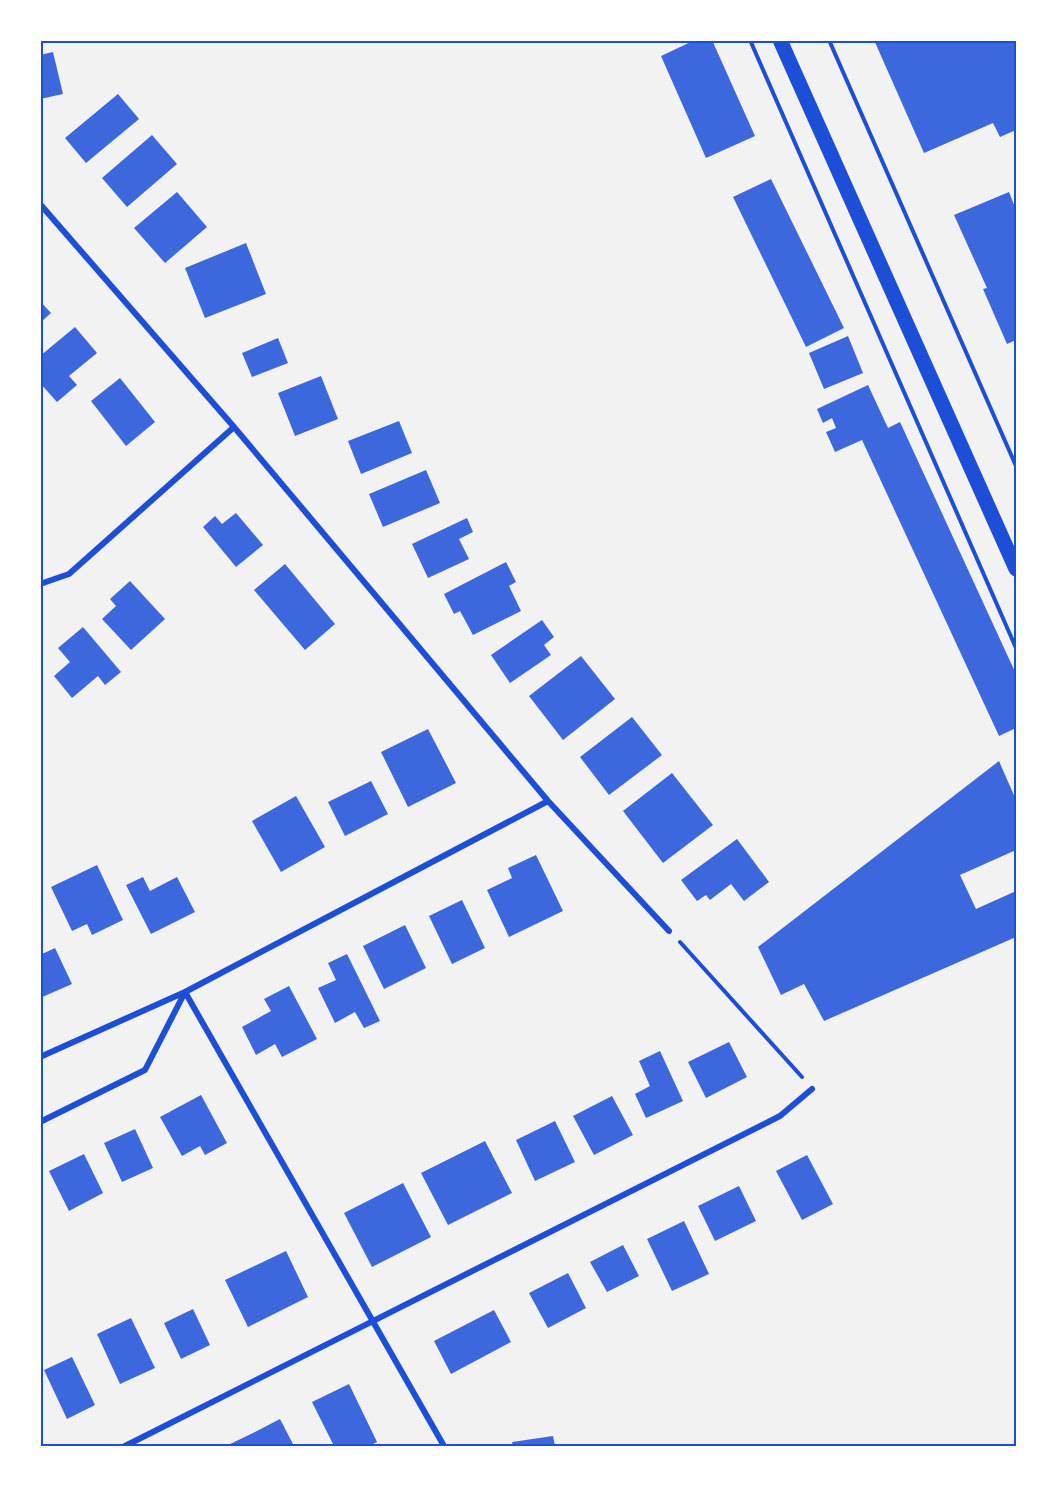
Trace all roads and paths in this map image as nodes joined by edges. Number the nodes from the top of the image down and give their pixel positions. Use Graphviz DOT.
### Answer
graph roads {
  1 [pos="750,40"];
  2 [pos="780,40"];
  3 [pos="829,40"];
  4 [pos="40,204"];
  5 [pos="234,427"];
  6 [pos="1017,466"];
  7 [pos="1017,570"];
  8 [pos="40,584"];
  9 [pos="1017,648"];
  10 [pos="548,801"];
  11 [pos="669,931"];
  12 [pos="185,992"];
  13 [pos="40,1057"];
  14 [pos="812,1089"];
  15 [pos="40,1122"];
  16 [pos="373,1321"];
  17 [pos="125,1446"];
  18 [pos="444,1446"];
  1 -- 9 [label="path"];
  2 -- 7 [label="main road"];
  3 -- 6 [label="path"];
  4 -- 5 [label="street"];
  5 -- 8 [label="street"];
  5 -- 10 [label="street"];
  10 -- 11 [label="street"];
  10 -- 12 [label="street"];
  11 -- 14 [label="path"];
  12 -- 13 [label="street"];
  12 -- 15 [label="street"];
  12 -- 16 [label="street"];
  14 -- 16 [label="street"];
  16 -- 17 [label="street"];
  16 -- 18 [label="street"];
}
